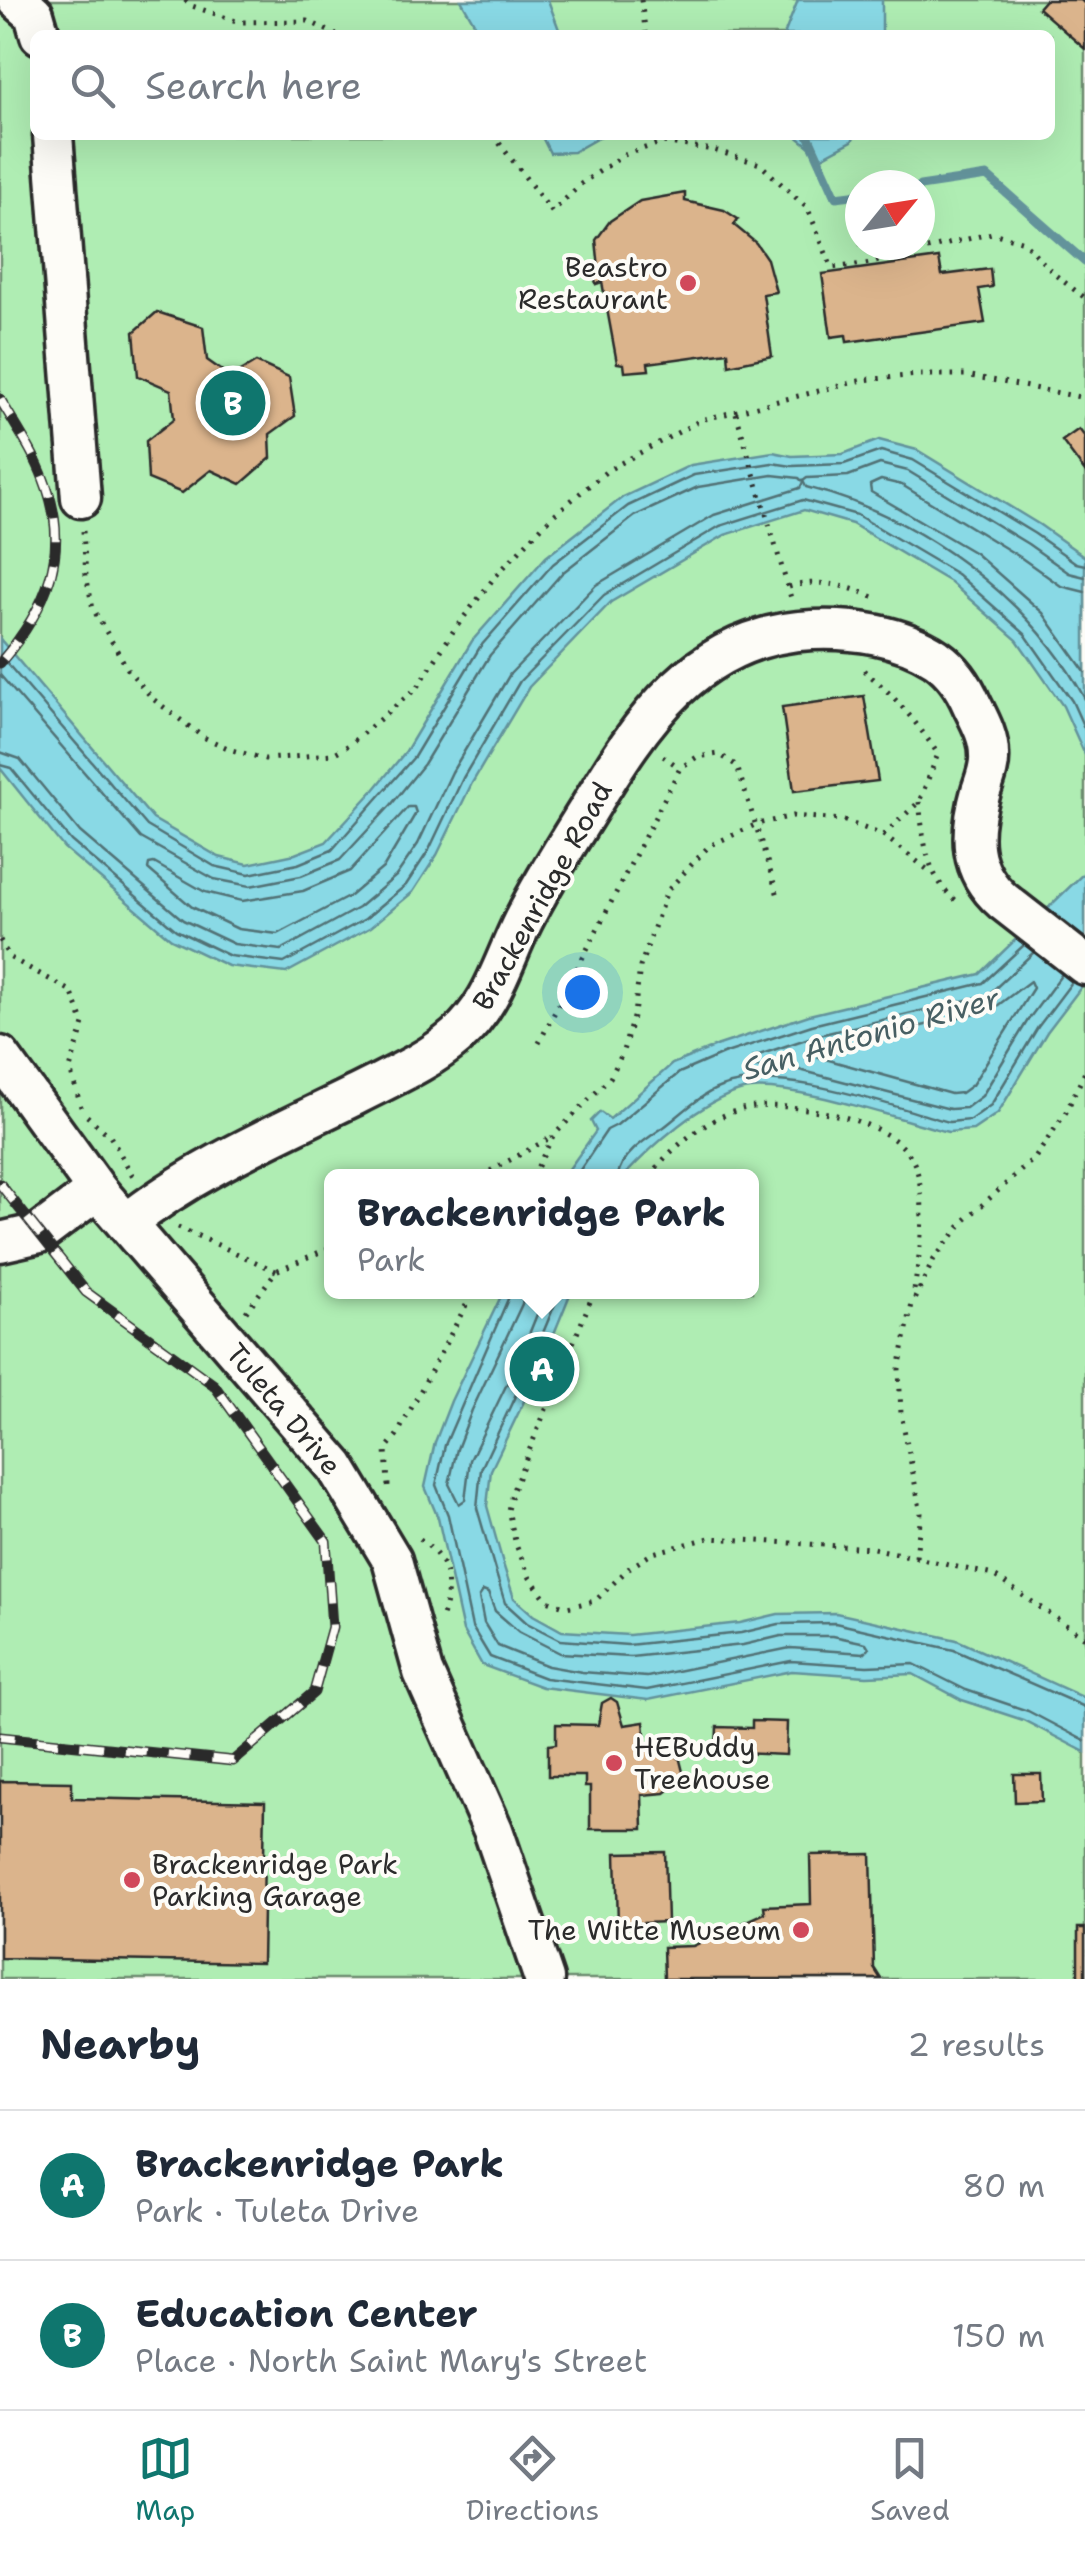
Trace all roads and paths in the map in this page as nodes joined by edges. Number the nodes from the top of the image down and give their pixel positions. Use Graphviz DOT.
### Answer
graph roads {
  1 [pos="18,0"];
  2 [pos="185,0"];
  3 [pos="643,1"];
  4 [pos="39,30"];
  5 [pos="326,30"];
  6 [pos="646,30"];
  7 [pos="53,140"];
  8 [pos="497,140"];
  9 [pos="660,140"];
  10 [pos="667,140"];
  11 [pos="1085,298"];
  12 [pos="1085,398"];
  13 [pos="735,412"];
  14 [pos="81,498"];
  15 [pos="798,631"];
  16 [pos="854,663"];
  17 [pos="654,750"];
  18 [pos="680,768"];
  19 [pos="757,824"];
  20 [pos="883,835"];
  21 [pos="934,873"];
  22 [pos="779,899"];
  23 [pos="0,940"];
  24 [pos="1085,965"];
  25 [pos="539,1043"];
  26 [pos="0,1056"];
  27 [pos="1085,1072"];
  28 [pos="553,1136"];
  29 [pos="494,1169"];
  30 [pos="536,1169"];
  31 [pos="657,1169"];
  32 [pos="138,1185"];
  33 [pos="97,1190"];
  34 [pos="127,1223"];
  35 [pos="176,1226"];
  36 [pos="0,1242"];
  37 [pos="324,1250"];
  38 [pos="276,1271"];
  39 [pos="469,1299"];
  40 [pos="591,1299"];
  41 [pos="912,1304"];
  42 [pos="226,1340"];
  43 [pos="389,1494"];
  44 [pos="415,1536"];
  45 [pos="916,1557"];
  46 [pos="442,1617"];
  47 [pos="1085,1638"];
  48 [pos="544,1979"];
  1 -- 4 [label="street"];
  2 -- 5 [label="path"];
  3 -- 6 [label="path"];
  7 -- 14 [label="street"];
  8 -- 9 [label="path"];
  10 -- 11 [label="path"];
  12 -- 13 [label="path"];
  13 -- 14 [label="path"];
  13 -- 15 [label="path"];
  15 -- 24 [label="street, Brackenridge Road"];
  15 -- 34 [label="street, Brackenridge Road"];
  16 -- 20 [label="path"];
  17 -- 18 [label="path"];
  18 -- 19 [label="path"];
  18 -- 25 [label="path"];
  19 -- 20 [label="path"];
  19 -- 22 [label="path"];
  19 -- 28 [label="path"];
  20 -- 21 [label="path"];
  23 -- 32 [label="path"];
  26 -- 33 [label="street, Tuleta Drive"];
  27 -- 41 [label="path"];
  28 -- 29 [label="path"];
  28 -- 30 [label="path"];
  31 -- 41 [label="path"];
  33 -- 34 [label="street, Tuleta Drive"];
  33 -- 36 [label="street"];
  34 -- 42 [label="street, Tuleta Drive"];
  35 -- 38 [label="path"];
  37 -- 38 [label="path"];
  38 -- 42 [label="path"];
  39 -- 43 [label="path"];
  40 -- 45 [label="path"];
  41 -- 45 [label="path"];
  42 -- 48 [label="street, Tuleta Drive"];
  44 -- 46 [label="path"];
  45 -- 47 [label="path"];
}
